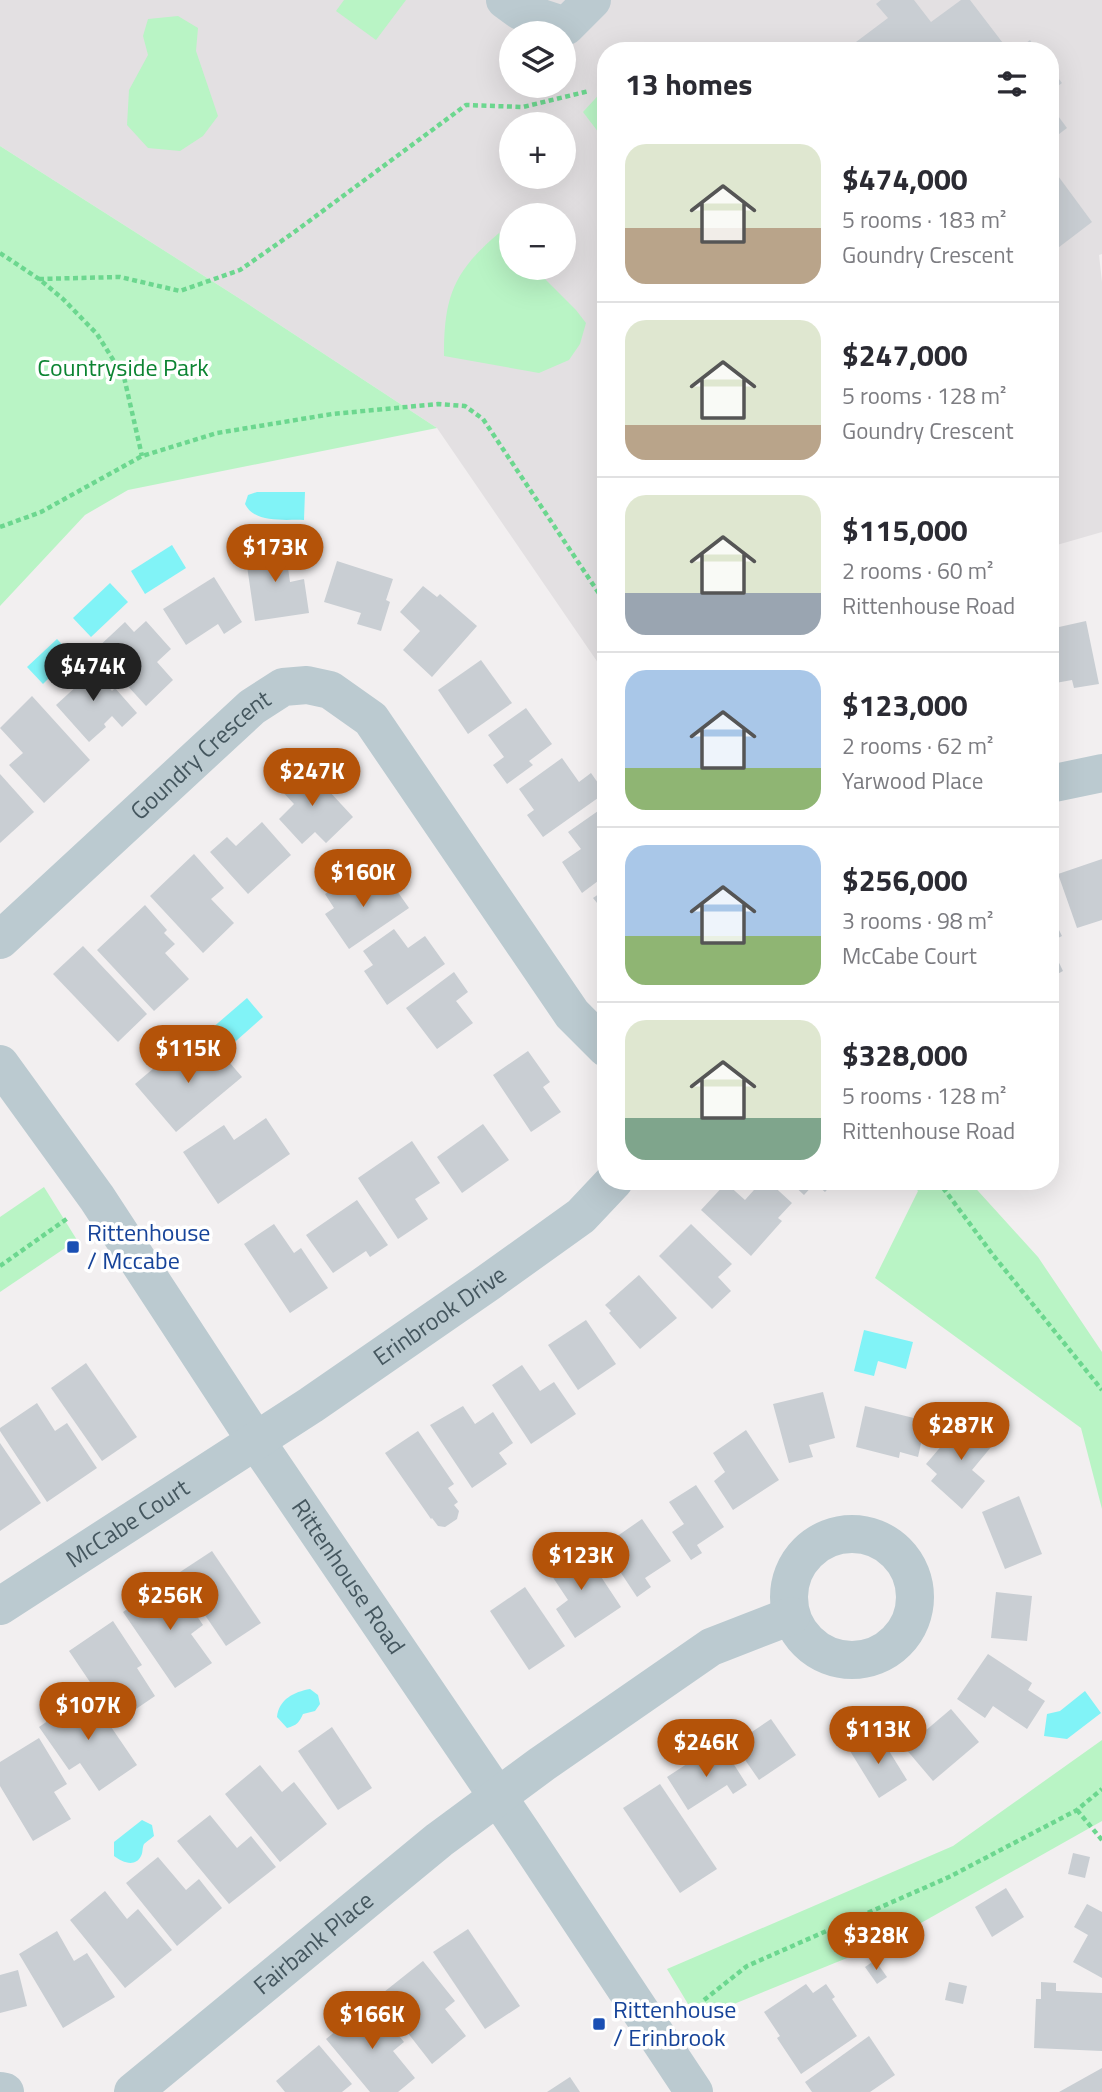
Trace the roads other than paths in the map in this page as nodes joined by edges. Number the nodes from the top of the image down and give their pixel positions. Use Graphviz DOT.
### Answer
graph roads {
  1 [pos="505,0"];
  2 [pos="592,0"];
  3 [pos="1102,773"];
  4 [pos="1059,782"];
  5 [pos="0,940"];
  6 [pos="597,1039"];
  7 [pos="0,1064"];
  8 [pos="606,1190"];
  9 [pos="256,1441"];
  10 [pos="0,1606"];
  11 [pos="791,1616"];
  12 [pos="498,1797"];
  13 [pos="133,2092"];
  14 [pos="694,2092"];
  1 -- 2 [label="street"];
  3 -- 4 [label="street"];
  5 -- 6 [label="street, Goundry Crescent"];
  7 -- 9 [label="street, Rittenhouse Road"];
  8 -- 9 [label="street, Erinbrook Drive"];
  9 -- 10 [label="street, McCabe Court"];
  9 -- 12 [label="street, Rittenhouse Road"];
  11 -- 12 [label="street, Fairbank Place"];
  12 -- 13 [label="street, Fairbank Place"];
  12 -- 14 [label="street, Rittenhouse Road"];
}
